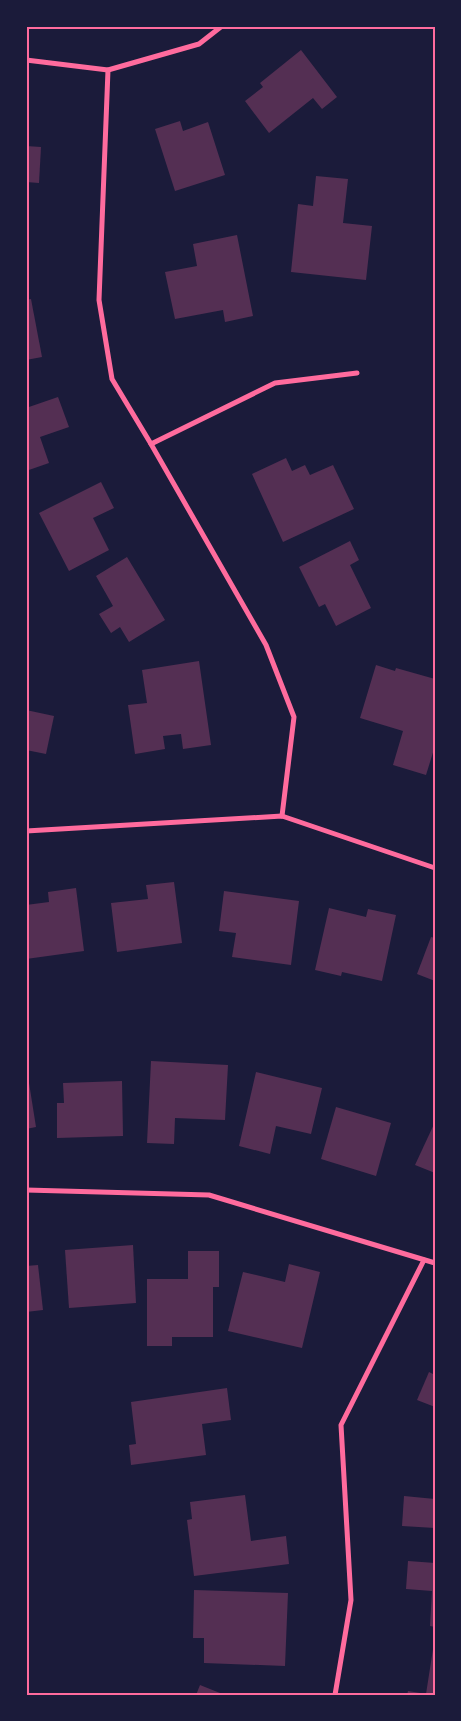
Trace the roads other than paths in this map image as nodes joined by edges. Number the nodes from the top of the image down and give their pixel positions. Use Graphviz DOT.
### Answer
graph roads {
  1 [pos="222,26"];
  2 [pos="26,60"];
  3 [pos="108,70"];
  4 [pos="358,373"];
  5 [pos="151,444"];
  6 [pos="282,816"];
  7 [pos="26,831"];
  8 [pos="435,868"];
  9 [pos="26,1190"];
  10 [pos="424,1260"];
  11 [pos="435,1263"];
  12 [pos="335,1695"];
  1 -- 3 [label="street"];
  2 -- 3 [label="street"];
  3 -- 5 [label="street"];
  4 -- 5 [label="street"];
  5 -- 6 [label="street"];
  6 -- 7 [label="street"];
  6 -- 8 [label="street"];
  9 -- 10 [label="street"];
  10 -- 11 [label="street"];
  10 -- 12 [label="street"];
}
